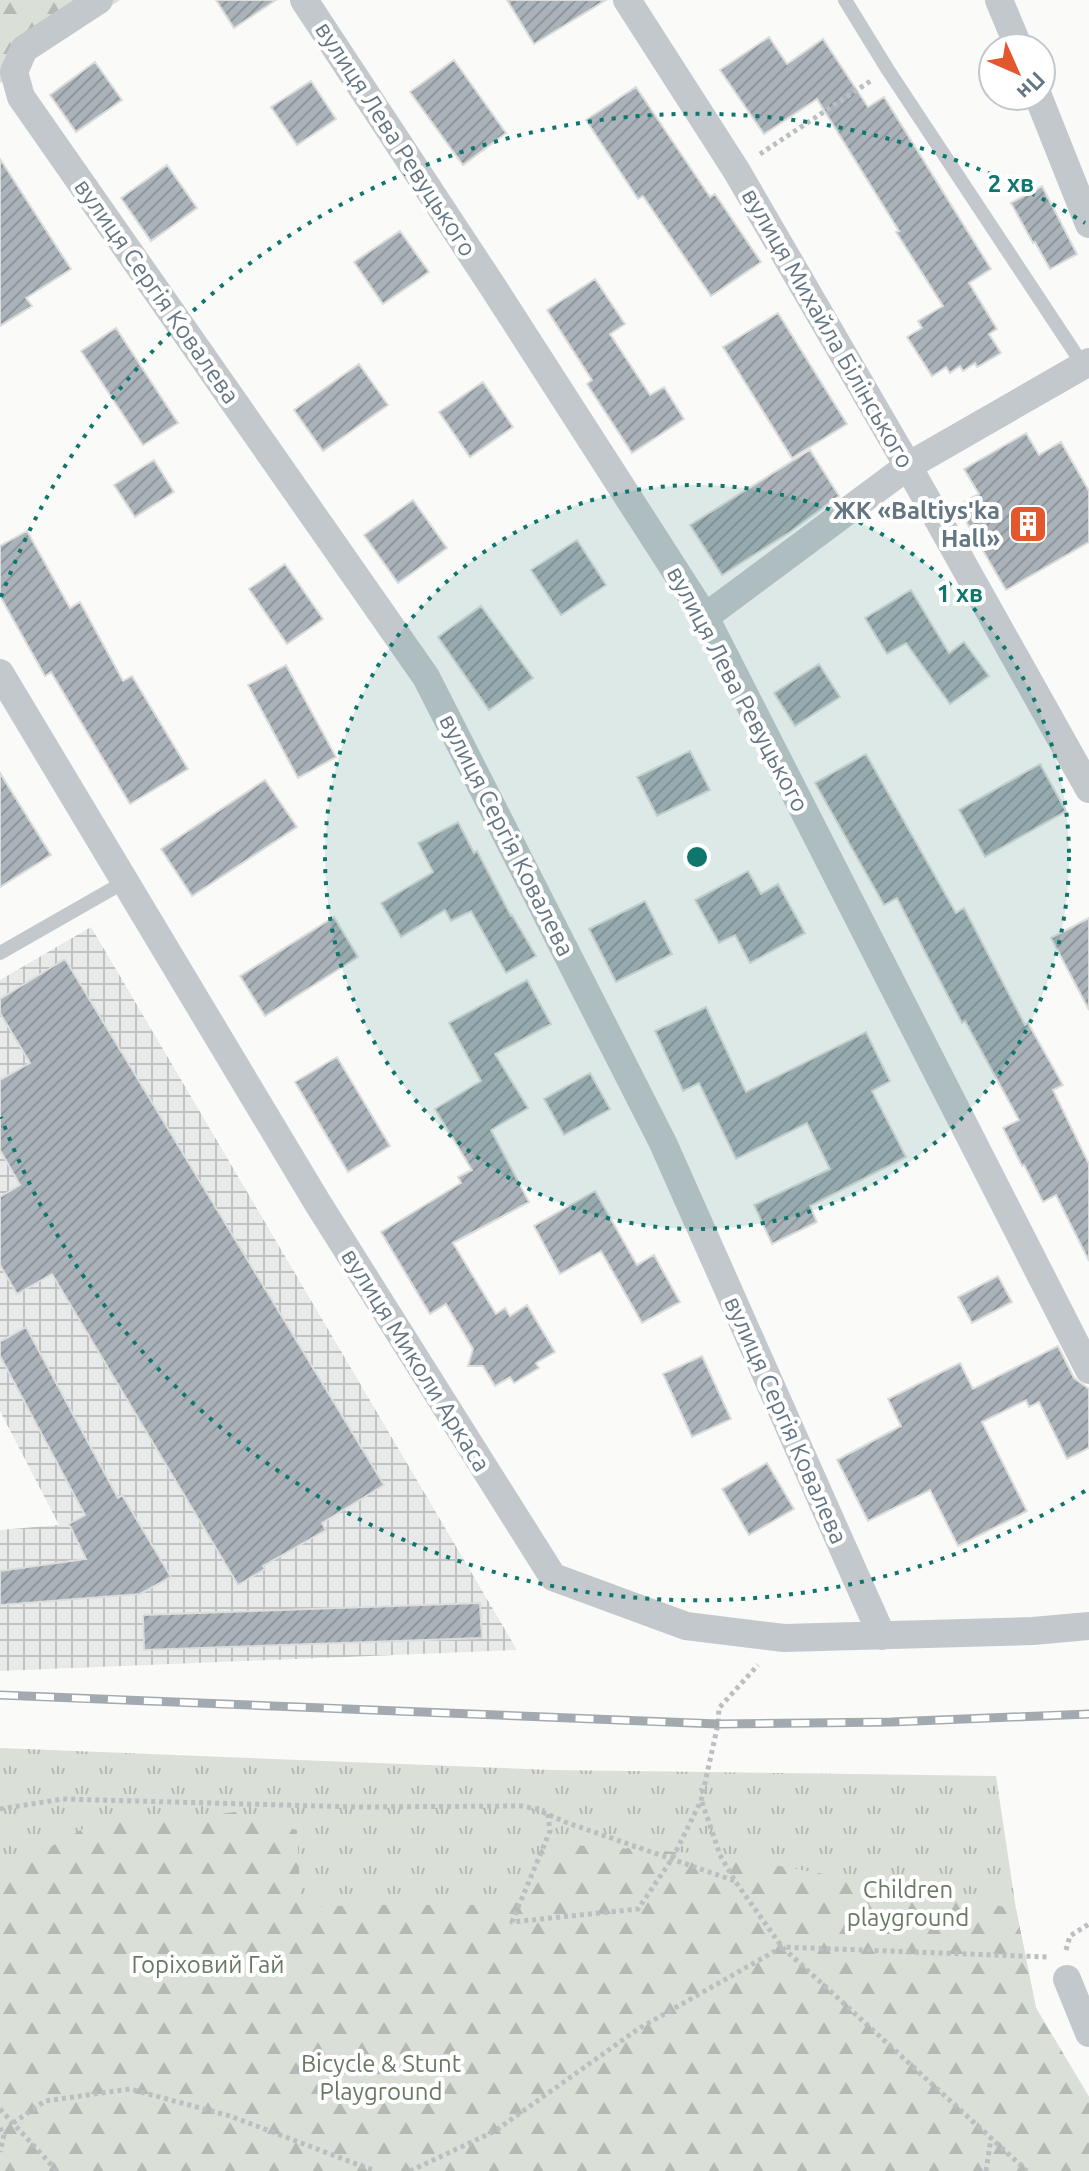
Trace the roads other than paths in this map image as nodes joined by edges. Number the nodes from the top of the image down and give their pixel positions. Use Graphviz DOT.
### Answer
graph roads {
  1 [pos="99,0"];
  2 [pos="304,0"];
  3 [pos="627,0"];
  4 [pos="845,0"];
  5 [pos="999,0"];
  6 [pos="1012,32"];
  7 [pos="1044,112"];
  8 [pos="1089,224"];
  9 [pos="1086,364"];
  10 [pos="908,466"];
  11 [pos="705,617"];
  12 [pos="0,673"];
  13 [pos="1089,789"];
  14 [pos="126,881"];
  15 [pos="0,953"];
  16 [pos="1089,1370"];
  17 [pos="1089,1626"];
  18 [pos="882,1636"];
  19 [pos="1067,1979"];
  20 [pos="1089,2033"];
  1 -- 18 [label="street, вулиця Сергія Ковалева"];
  2 -- 11 [label="street, вулиця Лева Ревуцького"];
  3 -- 10 [label="street, вулиця Михайла Білінського"];
  4 -- 9 [label="lane"];
  5 -- 6 [label="street"];
  7 -- 8 [label="street"];
  9 -- 10 [label="street"];
  10 -- 11 [label="street"];
  10 -- 13 [label="street, вулиця Михайла Білінського"];
  11 -- 16 [label="street, вулиця Лева Ревуцького"];
  12 -- 14 [label="street, вулиця Миколи Аркаса"];
  14 -- 15 [label="lane"];
  14 -- 18 [label="street, вулиця Миколи Аркаса"];
  17 -- 18 [label="street, вулиця Миколи Аркаса"];
  19 -- 20 [label="street"];
}
